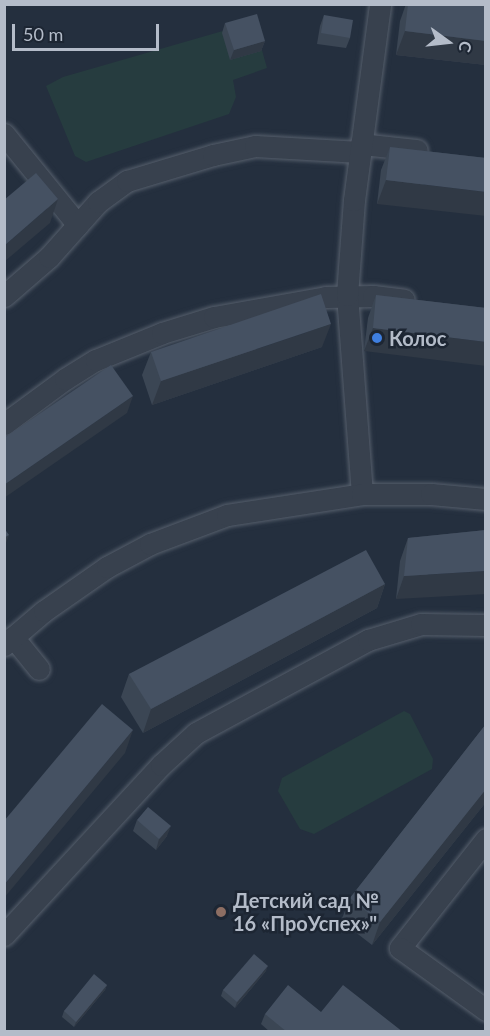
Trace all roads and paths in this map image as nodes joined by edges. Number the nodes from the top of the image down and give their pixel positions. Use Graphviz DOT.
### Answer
graph roads {
  1 [pos="380,4"];
  2 [pos="4,134"];
  3 [pos="361,148"];
  4 [pos="440,153"];
  5 [pos="78,225"];
  6 [pos="348,295"];
  7 [pos="4,296"];
  8 [pos="429,303"];
  9 [pos="4,424"];
  10 [pos="362,494"];
  11 [pos="486,499"];
  12 [pos="486,625"];
  13 [pos="9,641"];
  14 [pos="39,669"];
  15 [pos="486,839"];
  16 [pos="4,935"];
  17 [pos="486,1010"];
  1 -- 3 [label="street"];
  2 -- 5 [label="street"];
  3 -- 4 [label="street"];
  3 -- 5 [label="street"];
  3 -- 6 [label="street"];
  5 -- 7 [label="street"];
  6 -- 8 [label="street"];
  6 -- 9 [label="street"];
  6 -- 10 [label="street"];
  10 -- 11 [label="street"];
  10 -- 13 [label="street"];
  12 -- 16 [label="street"];
  13 -- 14 [label="street"];
  15 -- 17 [label="street"];
}
